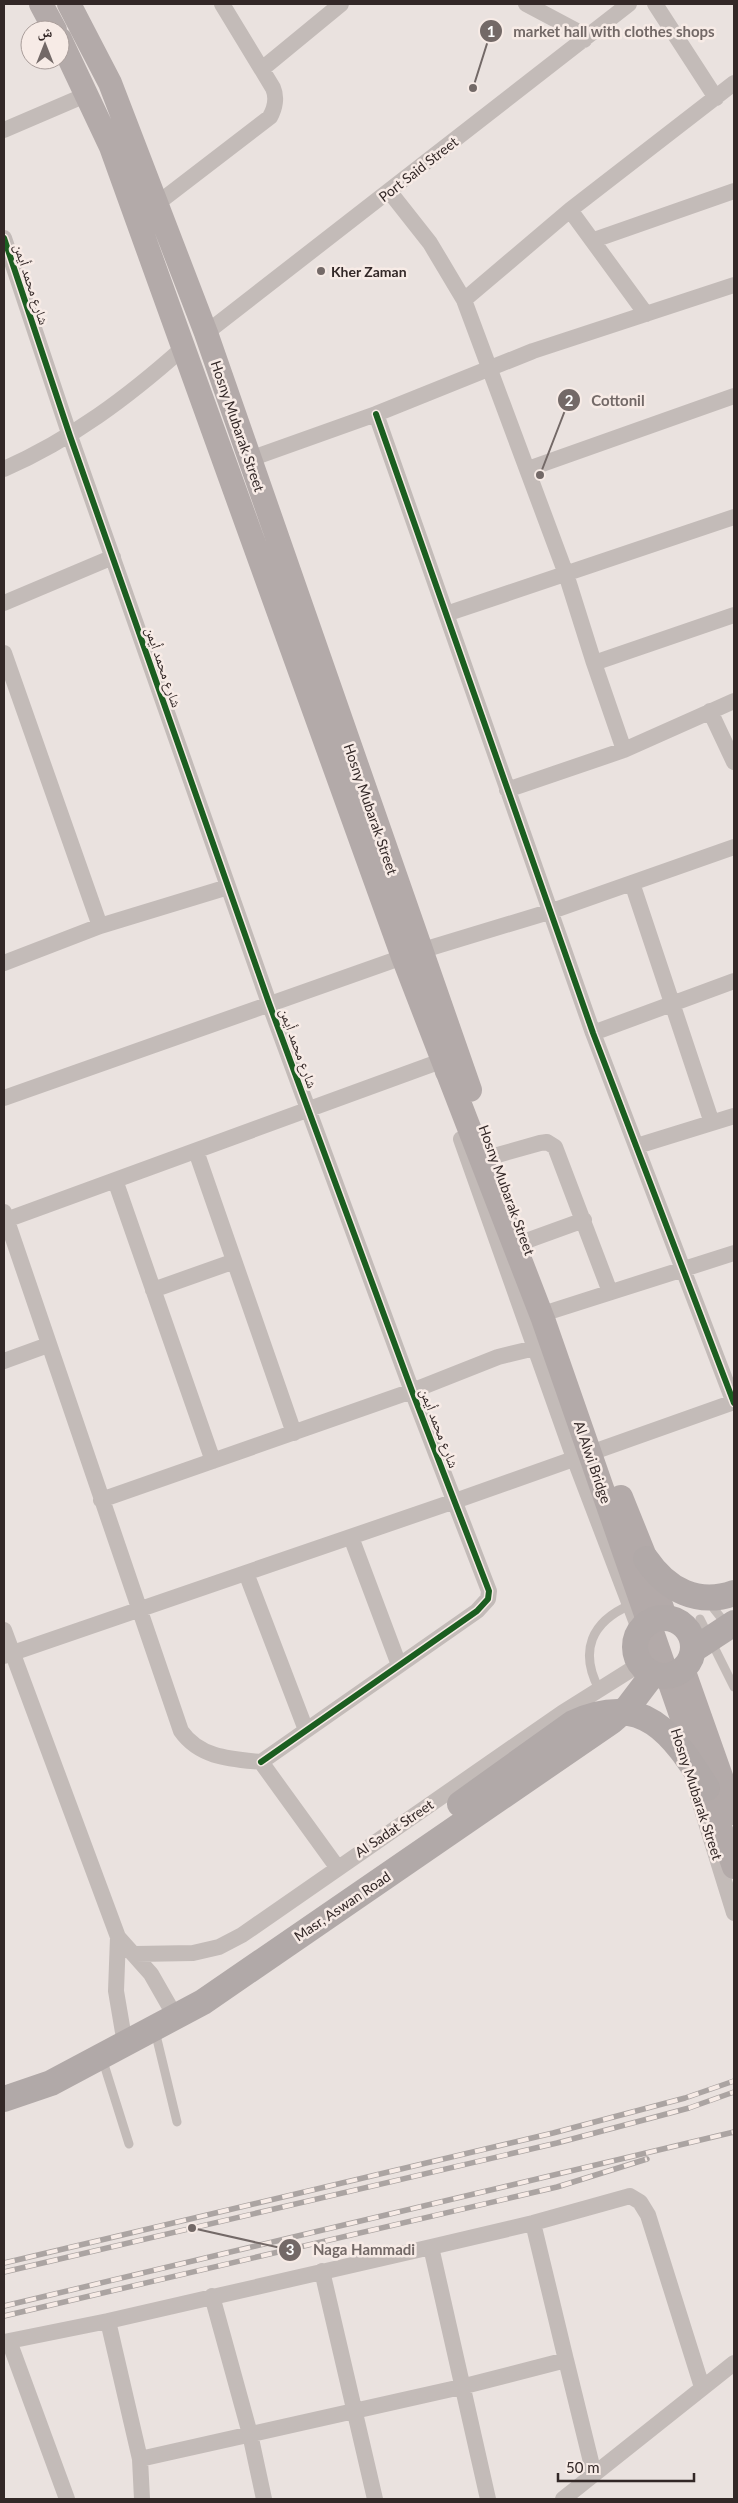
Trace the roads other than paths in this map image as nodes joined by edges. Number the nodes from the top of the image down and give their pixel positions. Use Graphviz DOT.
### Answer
graph roads {
  1 [pos="41,4"];
  2 [pos="69,4"];
  3 [pos="222,4"];
  4 [pos="341,4"];
  5 [pos="526,4"];
  6 [pos="629,4"];
  7 [pos="655,4"];
  8 [pos="50,20"];
  9 [pos="584,40"];
  10 [pos="70,59"];
  11 [pos="262,70"];
  12 [pos="734,83"];
  13 [pos="88,94"];
  14 [pos="716,98"];
  15 [pos="4,130"];
  16 [pos="389,191"];
  17 [pos="734,191"];
  18 [pos="158,204"];
  19 [pos="570,210"];
  20 [pos="4,238"];
  21 [pos="594,240"];
  22 [pos="734,285"];
  23 [pos="464,300"];
  24 [pos="646,314"];
  25 [pos="206,333"];
  26 [pos="184,348"];
  27 [pos="490,368"];
  28 [pos="734,396"];
  29 [pos="376,414"];
  30 [pos="70,436"];
  31 [pos="250,459"];
  32 [pos="4,469"];
  33 [pos="528,469"];
  34 [pos="734,518"];
  35 [pos="112,557"];
  36 [pos="566,574"];
  37 [pos="4,603"];
  38 [pos="446,614"];
  39 [pos="734,614"];
  40 [pos="4,653"];
  41 [pos="594,663"];
  42 [pos="734,701"];
  43 [pos="710,711"];
  44 [pos="624,750"];
  45 [pos="734,762"];
  46 [pos="507,790"];
  47 [pos="734,847"];
  48 [pos="632,883"];
  49 [pos="228,887"];
  50 [pos="552,911"];
  51 [pos="100,926"];
  52 [pos="412,954"];
  53 [pos="4,963"];
  54 [pos="734,981"];
  55 [pos="269,1003"];
  56 [pos="674,1003"];
  57 [pos="593,1033"];
  58 [pos="442,1061"];
  59 [pos="4,1098"];
  60 [pos="309,1110"];
  61 [pos="734,1116"];
  62 [pos="712,1123"];
  63 [pos="636,1146"];
  64 [pos="196,1152"];
  65 [pos="494,1156"];
  66 [pos="115,1180"];
  67 [pos="5,1216"];
  68 [pos="584,1220"];
  69 [pos="526,1241"];
  70 [pos="734,1254"];
  71 [pos="232,1262"];
  72 [pos="683,1268"];
  73 [pos="153,1290"];
  74 [pos="610,1292"];
  75 [pos="548,1315"];
  76 [pos="48,1345"];
  77 [pos="535,1348"];
  78 [pos="4,1361"];
  79 [pos="412,1391"];
  80 [pos="734,1402"];
  81 [pos="294,1433"];
  82 [pos="602,1449"];
  83 [pos="574,1458"];
  84 [pos="213,1461"];
  85 [pos="101,1500"];
  86 [pos="455,1501"];
  87 [pos="351,1537"];
  88 [pos="646,1559"];
  89 [pos="246,1573"];
  90 [pos="630,1605"];
  91 [pos="140,1609"];
  92 [pos="4,1630"];
  93 [pos="640,1630"];
  94 [pos="698,1634"];
  95 [pos="8,1654"];
  96 [pos="399,1664"];
  97 [pos="734,1687"];
  98 [pos="599,1689"];
  99 [pos="306,1730"];
  100 [pos="261,1762"];
  101 [pos="707,1788"];
  102 [pos="734,1813"];
  103 [pos="337,1867"];
  104 [pos="734,1867"];
  105 [pos="734,1913"];
  106 [pos="118,1937"];
  107 [pos="136,1954"];
  108 [pos="203,2002"];
  109 [pos="164,2022"];
  110 [pos="125,2044"];
  111 [pos="102,2057"];
  112 [pos="4,2099"];
  113 [pos="177,2122"];
  114 [pos="129,2144"];
  115 [pos="533,2224"];
  116 [pos="431,2247"];
  117 [pos="322,2271"];
  118 [pos="212,2296"];
  119 [pos="108,2321"];
  120 [pos="6,2341"];
  121 [pos="566,2360"];
  122 [pos="734,2362"];
  123 [pos="461,2387"];
  124 [pos="702,2387"];
  125 [pos="355,2411"];
  126 [pos="250,2434"];
  127 [pos="140,2459"];
  128 [pos="594,2474"];
  129 [pos="66,2499"];
  130 [pos="142,2499"];
  131 [pos="264,2499"];
  132 [pos="375,2499"];
  133 [pos="488,2499"];
  134 [pos="563,2499"];
  1 -- 8 [label="main road"];
  2 -- 18 [label="main road, Hosny Mubarak Street"];
  3 -- 11 [label="street"];
  4 -- 11 [label="street"];
  5 -- 9 [label="street"];
  6 -- 9 [label="street, Port Said Street"];
  7 -- 14 [label="street"];
  9 -- 16 [label="street, Port Said Street"];
  10 -- 13 [label="main road, Hosny Mubarak Street"];
  11 -- 18 [label="street"];
  12 -- 14 [label="street"];
  13 -- 15 [label="street"];
  13 -- 26 [label="main road, Hosny Mubarak Street"];
  14 -- 19 [label="street"];
  16 -- 23 [label="street"];
  16 -- 25 [label="street, Port Said Street"];
  17 -- 21 [label="street"];
  18 -- 25 [label="main road, Hosny Mubarak Street"];
  19 -- 21 [label="street"];
  19 -- 23 [label="street"];
  20 -- 30 [label="street, شارع محمد أيمن"];
  21 -- 24 [label="street"];
  22 -- 24 [label="street"];
  23 -- 27 [label="street"];
  24 -- 27 [label="street"];
  25 -- 31 [label="main road, Hosny Mubarak Street"];
  26 -- 30 [label="street"];
  26 -- 52 [label="main road, Hosny Mubarak Street"];
  27 -- 29 [label="street"];
  27 -- 33 [label="street"];
  28 -- 33 [label="street"];
  29 -- 31 [label="street"];
  29 -- 38 [label="street"];
  30 -- 32 [label="street"];
  30 -- 35 [label="street, شارع محمد أيمن"];
  31 -- 52 [label="main road, Hosny Mubarak Street"];
  33 -- 36 [label="street"];
  34 -- 36 [label="street"];
  35 -- 37 [label="street"];
  35 -- 49 [label="street, شارع محمد أيمن"];
  36 -- 38 [label="street"];
  36 -- 41 [label="street"];
  38 -- 46 [label="street"];
  39 -- 41 [label="street"];
  40 -- 51 [label="street"];
  41 -- 44 [label="street"];
  42 -- 43 [label="street"];
  43 -- 44 [label="street"];
  43 -- 45 [label="street"];
  44 -- 46 [label="street"];
  46 -- 50 [label="street"];
  47 -- 48 [label="street"];
  48 -- 50 [label="street"];
  48 -- 56 [label="street"];
  49 -- 51 [label="street"];
  49 -- 55 [label="street, شارع محمد أيمن"];
  50 -- 52 [label="street"];
  50 -- 57 [label="street"];
  51 -- 53 [label="street"];
  52 -- 55 [label="street"];
  52 -- 58 [label="main road, Hosny Mubarak Street"];
  52 -- 65 [label="main road, Hosny Mubarak Street"];
  54 -- 56 [label="street"];
  55 -- 59 [label="street"];
  55 -- 60 [label="street, شارع محمد أيمن"];
  56 -- 57 [label="street"];
  56 -- 62 [label="street"];
  57 -- 63 [label="street"];
  58 -- 60 [label="street"];
  58 -- 75 [label="main road, Al Alwi Bridge"];
  58 -- 77 [label="street, Hosny Mubarak Street"];
  60 -- 64 [label="street"];
  60 -- 79 [label="street, شارع محمد أيمن"];
  61 -- 62 [label="street"];
  62 -- 63 [label="street"];
  63 -- 72 [label="street"];
  64 -- 66 [label="street"];
  64 -- 71 [label="street"];
  65 -- 68 [label="street"];
  65 -- 69 [label="main road, Hosny Mubarak Street"];
  66 -- 67 [label="street"];
  66 -- 73 [label="street"];
  67 -- 76 [label="street"];
  68 -- 69 [label="street"];
  68 -- 74 [label="street"];
  69 -- 75 [label="main road, Hosny Mubarak Street"];
  70 -- 72 [label="street"];
  71 -- 73 [label="street"];
  71 -- 81 [label="street"];
  72 -- 74 [label="street"];
  72 -- 80 [label="street"];
  73 -- 84 [label="street"];
  74 -- 75 [label="street"];
  75 -- 82 [label="main road, Hosny Mubarak Street"];
  75 -- 101 [label="main road, Al Alwi Bridge"];
  76 -- 78 [label="street"];
  76 -- 85 [label="street"];
  77 -- 79 [label="street"];
  77 -- 83 [label="street, Hosny Mubarak Street"];
  79 -- 81 [label="street"];
  79 -- 86 [label="street, شارع محمد أيمن"];
  80 -- 82 [label="street"];
  81 -- 84 [label="street"];
  82 -- 83 [label="street"];
  82 -- 88 [label="main road, Hosny Mubarak Street"];
  83 -- 86 [label="street"];
  83 -- 90 [label="street, Hosny Mubarak Street"];
  84 -- 85 [label="street"];
  85 -- 91 [label="street"];
  86 -- 87 [label="street"];
  86 -- 96 [label="street, شارع محمد أيمن"];
  87 -- 89 [label="street"];
  87 -- 96 [label="street"];
  88 -- 94 [label="main road, Hosny Mubarak Street"];
  88 -- 94 [label="main road"];
  89 -- 91 [label="street"];
  89 -- 99 [label="street"];
  90 -- 93 [label="street, Hosny Mubarak Street"];
  90 -- 98 [label="lane"];
  91 -- 95 [label="street"];
  91 -- 100 [label="street"];
  92 -- 95 [label="street"];
  93 -- 94 [label="main road"];
  93 -- 94 [label="main road"];
  94 -- 97 [label="lane"];
  94 -- 98 [label="street, Al Sadat Street"];
  94 -- 102 [label="main road, Hosny Mubarak Street"];
  94 -- 105 [label="street, Hosny Mubarak Street"];
  94 -- 108 [label="main road, Masr, Aswan Road"];
  95 -- 106 [label="street"];
  96 -- 99 [label="street, شارع محمد أيمن"];
  98 -- 103 [label="street, Al Sadat Street"];
  99 -- 100 [label="street, شارع محمد أيمن"];
  100 -- 103 [label="street"];
  101 -- 104 [label="main road, Al Alwi Bridge"];
  101 -- 108 [label="main road"];
  103 -- 107 [label="street, Al Sadat Street"];
  106 -- 107 [label="street"];
  106 -- 110 [label="street"];
  107 -- 109 [label="street"];
  108 -- 109 [label="main road, Masr, Aswan Road"];
  109 -- 110 [label="main road, Masr, Aswan Road"];
  109 -- 113 [label="lane"];
  110 -- 111 [label="main road, Masr, Aswan Road"];
  111 -- 112 [label="main road, Masr, Aswan Road"];
  111 -- 114 [label="lane"];
  115 -- 116 [label="street"];
  115 -- 121 [label="street"];
  115 -- 124 [label="street"];
  116 -- 117 [label="street"];
  116 -- 123 [label="street"];
  117 -- 118 [label="street"];
  117 -- 125 [label="street"];
  118 -- 119 [label="street"];
  118 -- 126 [label="street"];
  119 -- 120 [label="street"];
  119 -- 127 [label="street"];
  120 -- 129 [label="street"];
  121 -- 123 [label="street"];
  121 -- 128 [label="street"];
  122 -- 124 [label="street"];
  123 -- 125 [label="street"];
  123 -- 133 [label="street"];
  124 -- 128 [label="street"];
  125 -- 126 [label="street"];
  125 -- 132 [label="street"];
  126 -- 127 [label="street"];
  126 -- 131 [label="street"];
  127 -- 130 [label="street"];
  128 -- 134 [label="street"];
}
